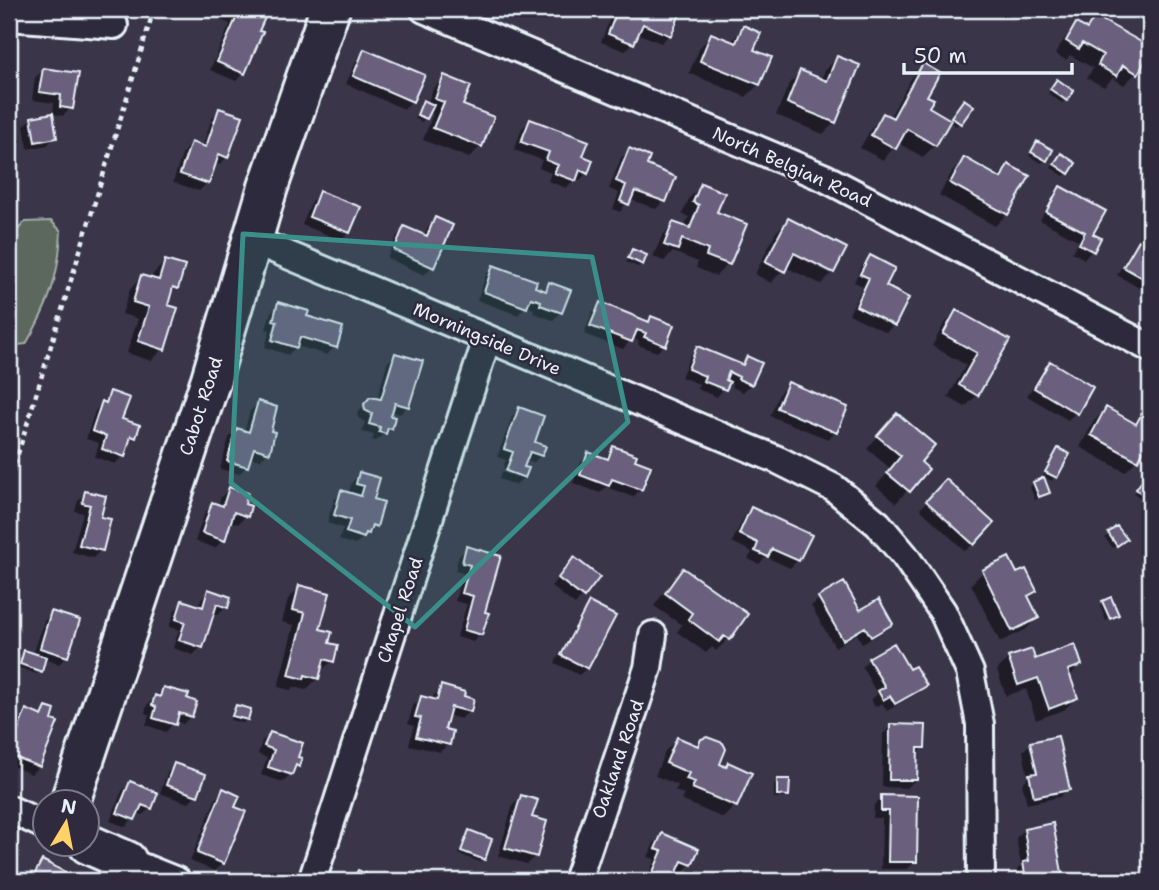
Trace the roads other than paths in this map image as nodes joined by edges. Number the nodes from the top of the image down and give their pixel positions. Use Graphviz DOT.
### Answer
graph roads {
  1 [pos="330,9"];
  2 [pos="424,9"];
  3 [pos="9,17"];
  4 [pos="114,25"];
  5 [pos="253,240"];
  6 [pos="487,339"];
  7 [pos="1150,348"];
  8 [pos="653,635"];
  9 [pos="75,788"];
  10 [pos="9,809"];
  11 [pos="32,820"];
  12 [pos="102,855"];
  13 [pos="122,871"];
  14 [pos="177,881"];
  15 [pos="312,881"];
  16 [pos="577,881"];
  17 [pos="981,881"];
  1 -- 5 [label="street, Cabot Road"];
  2 -- 7 [label="street, North Belgian Road"];
  3 -- 4 [label="street"];
  5 -- 6 [label="street, Morningside Drive"];
  5 -- 9 [label="street, Cabot Road"];
  6 -- 15 [label="street, Chapel Road"];
  6 -- 17 [label="street, Morningside Drive"];
  8 -- 16 [label="street, Oakland Road"];
  10 -- 11 [label="street"];
  12 -- 13 [label="street"];
  13 -- 14 [label="street"];
}
